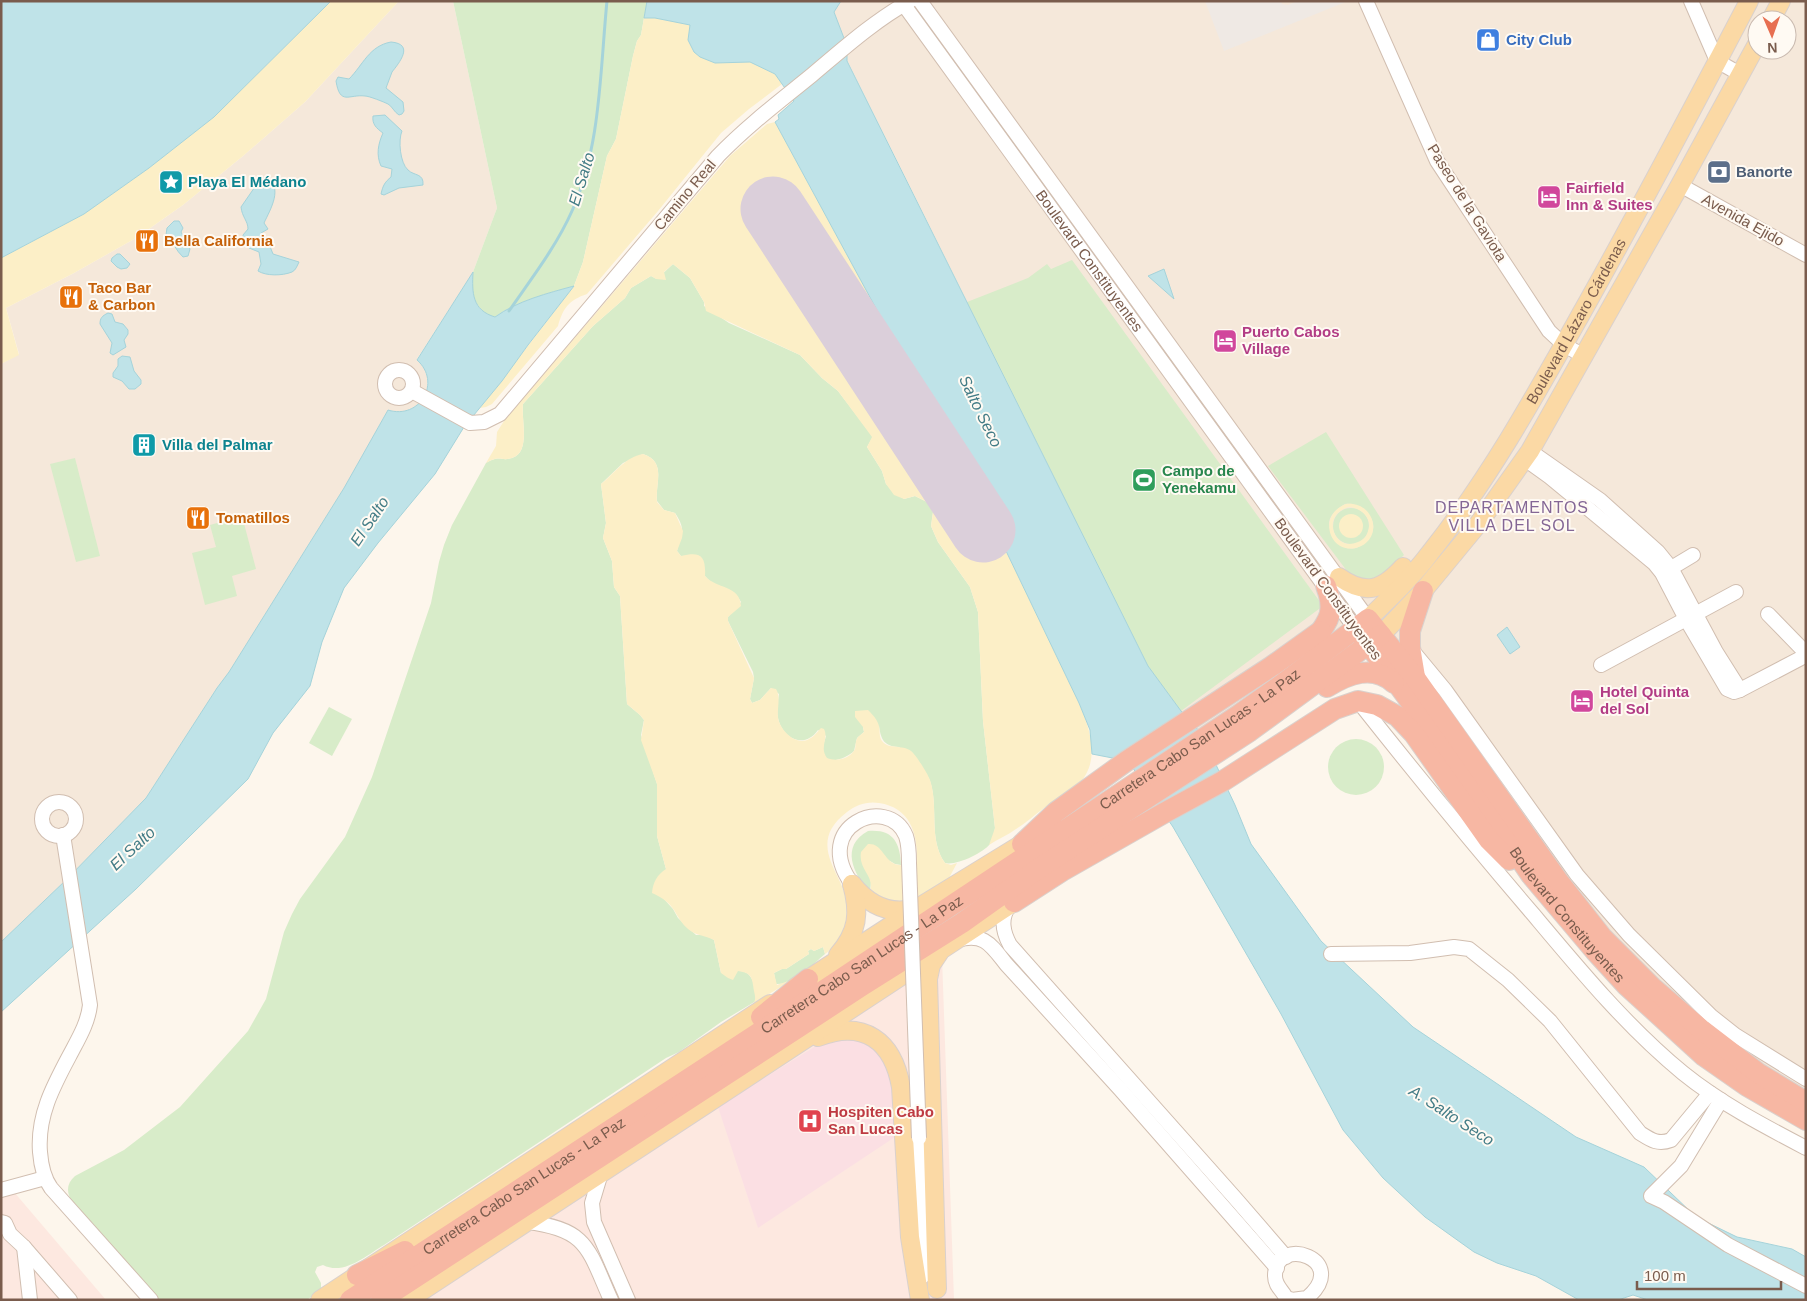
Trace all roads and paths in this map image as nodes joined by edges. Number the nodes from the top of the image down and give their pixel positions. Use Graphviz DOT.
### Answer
graph roads {
  1 [pos="920,1"];
  2 [pos="1366,1"];
  3 [pos="1691,1"];
  4 [pos="1749,1"];
  5 [pos="907,3"];
  6 [pos="1748,60"];
  7 [pos="1717,61"];
  8 [pos="1740,74"];
  9 [pos="1680,185"];
  10 [pos="1806,255"];
  11 [pos="1564,345"];
  12 [pos="1584,356"];
  13 [pos="412,390"];
  14 [pos="1508,440"];
  15 [pos="1527,455"];
  16 [pos="1694,554"];
  17 [pos="1667,571"];
  18 [pos="1332,582"];
  19 [pos="1423,591"];
  20 [pos="1736,592"];
  21 [pos="1768,614"];
  22 [pos="1690,616"];
  23 [pos="1362,623"];
  24 [pos="1321,631"];
  25 [pos="1375,640"];
  26 [pos="1410,647"];
  27 [pos="1601,665"];
  28 [pos="1408,684"];
  29 [pos="1263,698"];
  30 [pos="1358,701"];
  31 [pos="1252,722"];
  32 [pos="1083,825"];
  33 [pos="63,835"];
  34 [pos="1022,844"];
  35 [pos="1040,867"];
  36 [pos="1531,875"];
  37 [pos="852,884"];
  38 [pos="1011,904"];
  39 [pos="921,906"];
  40 [pos="949,945"];
  41 [pos="1331,954"];
  42 [pos="827,967"];
  43 [pos="808,979"];
  44 [pos="862,986"];
  45 [pos="800,1042"];
  46 [pos="1806,1079"];
  47 [pos="1126,1085"];
  48 [pos="674,1088"];
  49 [pos="1716,1096"];
  50 [pos="1806,1102"];
  51 [pos="1806,1120"];
  52 [pos="1806,1148"];
  53 [pos="601,1173"];
  54 [pos="45,1178"];
  55 [pos="1,1190"];
  56 [pos="1241,1204"];
  57 [pos="494,1206"];
  58 [pos="1230,1215"];
  59 [pos="1,1222"];
  60 [pos="527,1222"];
  61 [pos="24,1247"];
  62 [pos="1286,1257"];
  63 [pos="1276,1268"];
  64 [pos="357,1275"];
  65 [pos="1806,1286"];
  66 [pos="930,1297"];
  67 [pos="1310,1298"];
  68 [pos="1287,1299"];
  69 [pos="30,1300"];
  70 [pos="70,1300"];
  71 [pos="151,1300"];
  72 [pos="320,1300"];
  73 [pos="350,1300"];
  74 [pos="381,1300"];
  75 [pos="408,1300"];
  76 [pos="611,1300"];
  77 [pos="628,1300"];
  1 -- 18 [label="street, Boulevard Constituyentes"];
  2 -- 11 [label="street, Paseo de la Gaviota"];
  3 -- 7 [label="street"];
  4 -- 7 [label="main road, Boulevard Lázaro Cárdenas"];
  5 -- 13 [label="street, Camino Real"];
  5 -- 18 [label="street, Boulevard Constituyentes"];
  6 -- 8 [label="main road, Boulevard Lázaro Cárdenas"];
  7 -- 8 [label="street"];
  7 -- 11 [label="main road, Boulevard Lázaro Cárdenas"];
  8 -- 9 [label="main road, Boulevard Lázaro Cárdenas"];
  9 -- 10 [label="street, Avenida Ejido"];
  9 -- 12 [label="main road, Boulevard Lázaro Cárdenas"];
  11 -- 12 [label="street, Paseo de la Gaviota"];
  11 -- 14 [label="main road, Boulevard Lázaro Cárdenas"];
  12 -- 15 [label="main road, Boulevard Lázaro Cárdenas"];
  14 -- 18 [label="main road"];
  14 -- 23 [label="main road, Boulevard Lázaro Cárdenas"];
  15 -- 17 [label="street"];
  15 -- 19 [label="main road, Boulevard Lázaro Cárdenas"];
  16 -- 17 [label="street"];
  17 -- 22 [label="street"];
  18 -- 23 [label="street, Boulevard Constituyentes"];
  18 -- 24 [label="highway"];
  19 -- 25 [label="main road, Boulevard Lázaro Cárdenas"];
  19 -- 26 [label="highway"];
  20 -- 22 [label="street"];
  21 -- 22 [label="street"];
  22 -- 27 [label="street"];
  23 -- 25 [label="highway, Boulevard Constituyentes"];
  23 -- 29 [label="highway, Carretera Cabo San Lucas - La Paz"];
  24 -- 29 [label="highway"];
  24 -- 34 [label="highway"];
  25 -- 28 [label="highway, Boulevard Constituyentes"];
  25 -- 31 [label="highway, Carretera Cabo San Lucas - La Paz"];
  26 -- 28 [label="highway"];
  26 -- 46 [label="street"];
  28 -- 31 [label="highway"];
  28 -- 36 [label="highway, Boulevard Constituyentes"];
  28 -- 50 [label="highway, Boulevard Constituyentes"];
  29 -- 31 [label="highway, Carretera Cabo San Lucas - La Paz"];
  30 -- 36 [label="highway"];
  30 -- 38 [label="highway"];
  30 -- 49 [label="street"];
  31 -- 32 [label="highway, Carretera Cabo San Lucas - La Paz"];
  32 -- 34 [label="highway"];
  32 -- 35 [label="highway, Carretera Cabo San Lucas - La Paz"];
  32 -- 48 [label="highway, Carretera Cabo San Lucas - La Paz"];
  33 -- 54 [label="street"];
  34 -- 39 [label="main road"];
  35 -- 38 [label="highway"];
  35 -- 44 [label="highway, Carretera Cabo San Lucas - La Paz"];
  36 -- 51 [label="highway, Boulevard Constituyentes"];
  37 -- 39 [label="main road"];
  37 -- 42 [label="main road"];
  37 -- 66 [label="street, bridge"];
  38 -- 40 [label="main road"];
  38 -- 47 [label="street"];
  39 -- 42 [label="main road"];
  40 -- 45 [label="main road"];
  40 -- 47 [label="street"];
  40 -- 66 [label="main road"];
  41 -- 49 [label="street"];
  42 -- 43 [label="main road"];
  43 -- 48 [label="highway"];
  43 -- 64 [label="main road"];
  44 -- 45 [label="highway"];
  44 -- 74 [label="highway, Carretera Cabo San Lucas - La Paz"];
  45 -- 53 [label="main road"];
  45 -- 66 [label="main road"];
  47 -- 56 [label="street"];
  47 -- 58 [label="street"];
  48 -- 57 [label="highway, Carretera Cabo San Lucas - La Paz"];
  49 -- 52 [label="street"];
  49 -- 65 [label="street"];
  53 -- 60 [label="main road"];
  53 -- 77 [label="street"];
  54 -- 55 [label="street"];
  54 -- 71 [label="street"];
  56 -- 58 [label="street"];
  56 -- 62 [label="street"];
  57 -- 64 [label="highway"];
  57 -- 73 [label="highway, Carretera Cabo San Lucas - La Paz"];
  58 -- 63 [label="street"];
  59 -- 61 [label="street"];
  60 -- 75 [label="main road"];
  60 -- 76 [label="street"];
  61 -- 69 [label="street"];
  61 -- 70 [label="street"];
  62 -- 63 [label="street"];
  62 -- 67 [label="street"];
  63 -- 68 [label="street"];
  64 -- 72 [label="main road"];
  67 -- 68 [label="street"];
}
